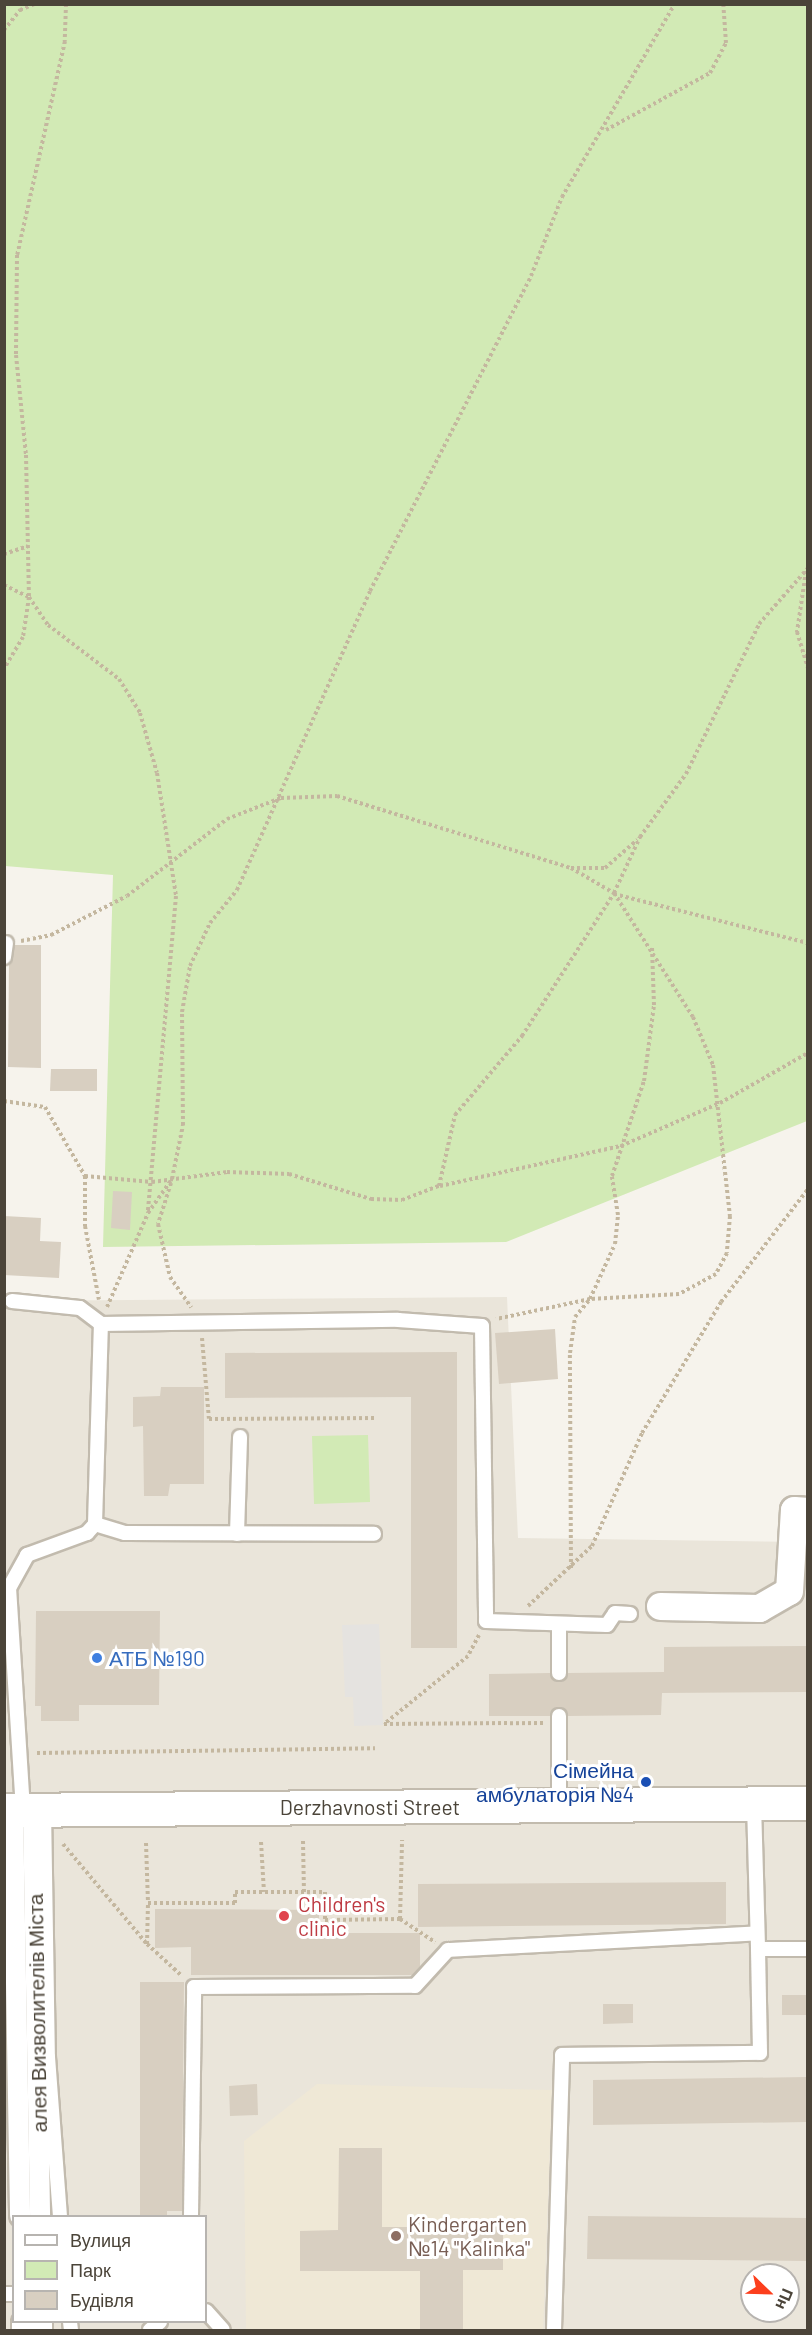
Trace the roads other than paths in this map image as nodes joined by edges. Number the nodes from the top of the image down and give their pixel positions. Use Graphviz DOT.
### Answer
graph roads {
  1 [pos="12,1301"];
  2 [pos="101,1324"];
  3 [pos="240,1437"];
  4 [pos="807,1511"];
  5 [pos="95,1524"];
  6 [pos="237,1534"];
  7 [pos="374,1534"];
  8 [pos="660,1606"];
  9 [pos="630,1614"];
  10 [pos="559,1624"];
  11 [pos="559,1673"];
  12 [pos="559,1719"];
  13 [pos="807,1803"];
  14 [pos="754,1804"];
  15 [pos="559,1806"];
  16 [pos="23,1810"];
  17 [pos="757,1933"];
  18 [pos="758,1949"];
  19 [pos="807,1949"];
  20 [pos="20,2215"];
  21 [pos="40,2215"];
  22 [pos="60,2215"];
  23 [pos="191,2215"];
  24 [pos="207,2311"];
  25 [pos="223,2331"];
  26 [pos="554,2331"];
  1 -- 2 [label="lane"];
  2 -- 5 [label="lane"];
  2 -- 10 [label="lane"];
  3 -- 6 [label="lane"];
  4 -- 8 [label="street"];
  5 -- 6 [label="lane"];
  5 -- 16 [label="lane"];
  6 -- 7 [label="lane"];
  9 -- 10 [label="lane"];
  10 -- 11 [label="lane"];
  12 -- 15 [label="lane"];
  13 -- 14 [label="street, Derzhavnosti Street"];
  14 -- 15 [label="street, Derzhavnosti Street"];
  14 -- 17 [label="lane"];
  15 -- 16 [label="street, Derzhavnosti Street"];
  16 -- 20 [label="street, алея Визволителів Міста"];
  16 -- 21 [label="street, алея Визволителів Міста"];
  16 -- 22 [label="lane"];
  17 -- 18 [label="lane"];
  17 -- 23 [label="lane"];
  18 -- 19 [label="lane"];
  18 -- 26 [label="lane"];
  24 -- 25 [label="lane"];
}
